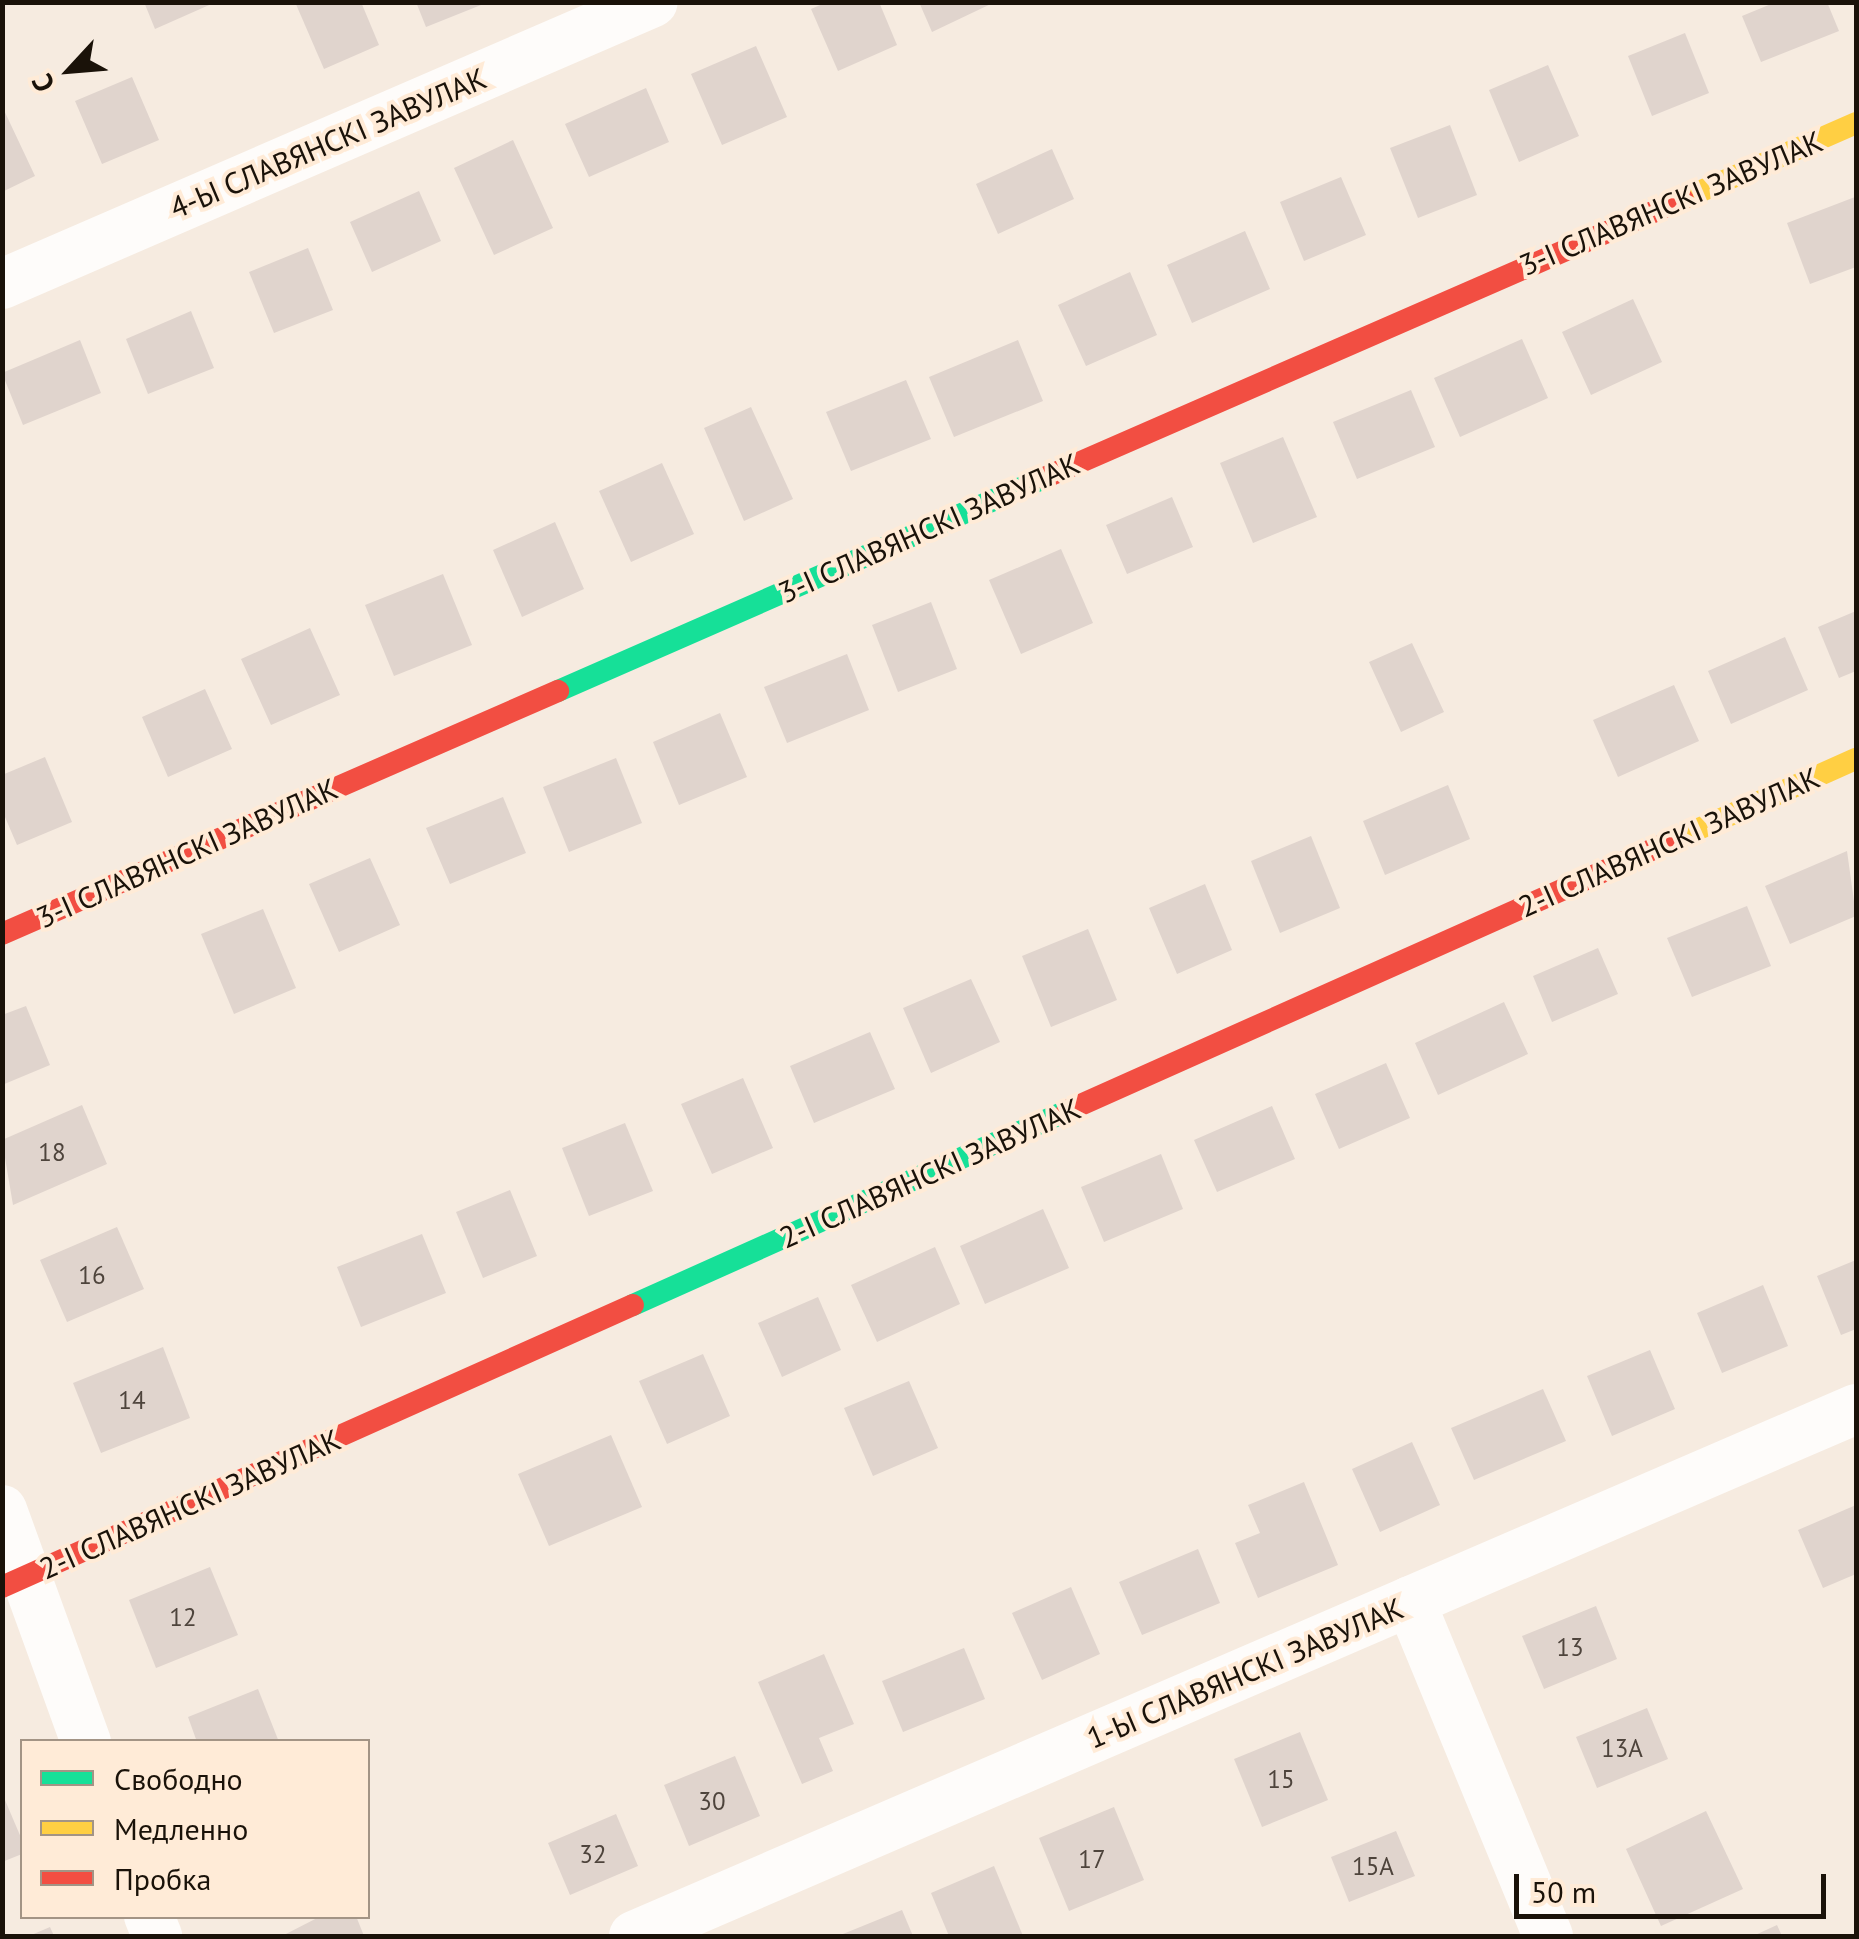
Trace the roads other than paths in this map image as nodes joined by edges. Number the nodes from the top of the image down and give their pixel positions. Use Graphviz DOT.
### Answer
graph roads {
  1 [pos="653,2"];
  2 [pos="1856,123"];
  3 [pos="2,284"];
  4 [pos="1856,759"];
  5 [pos="2,934"];
  6 [pos="1856,1409"];
  7 [pos="2,1510"];
  8 [pos="14,1582"];
  9 [pos="1410,1601"];
  10 [pos="85,1739"];
  11 [pos="634,1936"];
  12 [pos="1548,1936"];
  1 -- 3 [label="street, 4-Ы СЛАВЯНСКІ ЗАВУЛАК"];
  2 -- 5 [label="street, 3-І СЛАВЯНСКІ ЗАВУЛАК"];
  4 -- 8 [label="street, 2-І СЛАВЯНСКІ ЗАВУЛАК"];
  6 -- 9 [label="street, 1-Ы СЛАВЯНСКІ ЗАВУЛАК"];
  7 -- 8 [label="street"];
  8 -- 10 [label="street"];
  9 -- 11 [label="street, 1-Ы СЛАВЯНСКІ ЗАВУЛАК"];
  9 -- 12 [label="street"];
}
